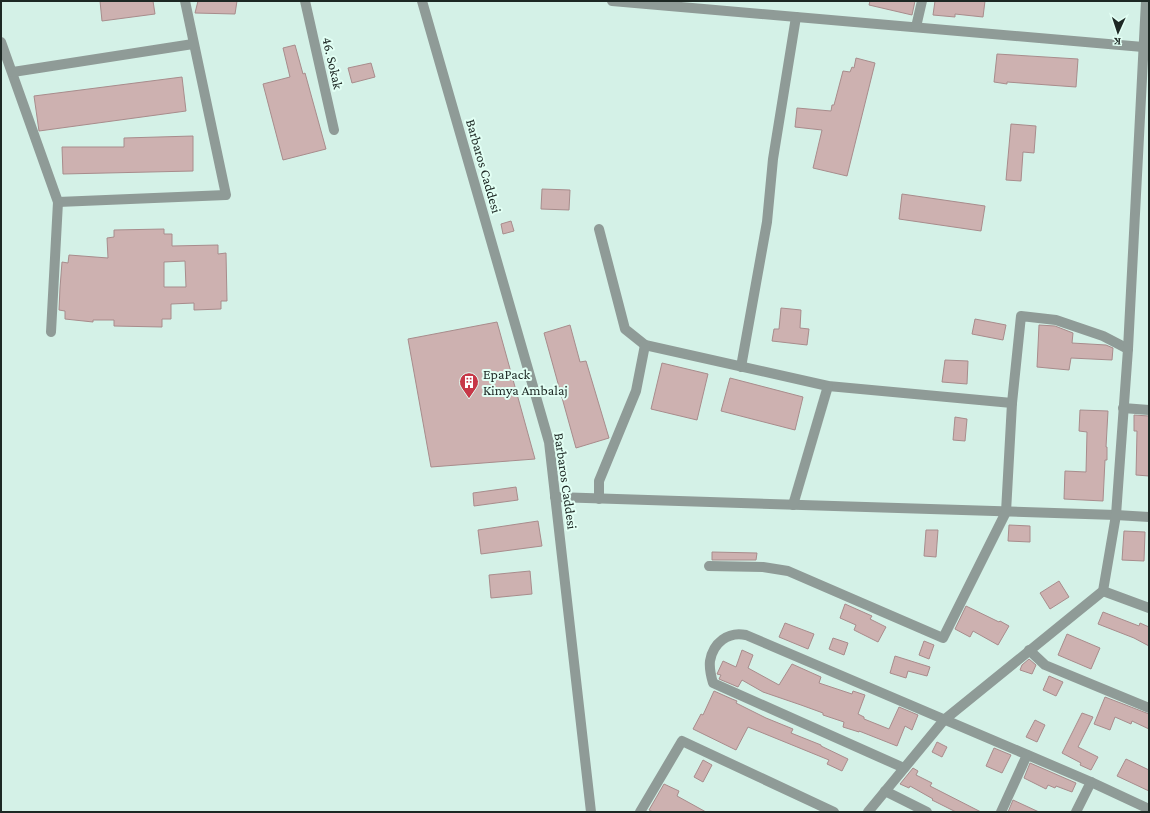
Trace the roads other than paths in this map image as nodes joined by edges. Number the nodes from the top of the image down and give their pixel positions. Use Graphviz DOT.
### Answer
graph roads {
  1 [pos="185,1"];
  2 [pos="305,1"];
  3 [pos="422,1"];
  4 [pos="612,1"];
  5 [pos="922,1"];
  6 [pos="1146,1"];
  7 [pos="796,17"];
  8 [pos="916,27"];
  9 [pos="1,42"];
  10 [pos="193,44"];
  11 [pos="1143,47"];
  12 [pos="13,72"];
  13 [pos="334,130"];
  14 [pos="58,202"];
  15 [pos="599,229"];
  16 [pos="51,332"];
  17 [pos="646,345"];
  18 [pos="1128,349"];
  19 [pos="741,366"];
  20 [pos="828,386"];
  21 [pos="1012,403"];
  22 [pos="1123,408"];
  23 [pos="1149,410"];
  24 [pos="556,497"];
  25 [pos="600,499"];
  26 [pos="793,505"];
  27 [pos="1006,512"];
  28 [pos="1116,515"];
  29 [pos="1149,517"];
  30 [pos="709,566"];
  31 [pos="1103,590"];
  32 [pos="1149,608"];
  33 [pos="1029,650"];
  34 [pos="1149,708"];
  35 [pos="944,720"];
  36 [pos="1027,755"];
  37 [pos="904,768"];
  38 [pos="1090,782"];
  39 [pos="885,791"];
  40 [pos="1149,809"];
  41 [pos="590,812"];
  42 [pos="640,812"];
  43 [pos="834,812"];
  44 [pos="868,812"];
  45 [pos="927,812"];
  46 [pos="1001,812"];
  47 [pos="1076,812"];
  1 -- 10 [label="street"];
  2 -- 13 [label="street, 46. Sokak"];
  3 -- 24 [label="street, Barbaros Caddesi"];
  4 -- 7 [label="street"];
  5 -- 8 [label="street"];
  6 -- 11 [label="street"];
  7 -- 8 [label="street"];
  7 -- 19 [label="street"];
  8 -- 11 [label="street"];
  9 -- 12 [label="street"];
  10 -- 12 [label="street"];
  10 -- 14 [label="street"];
  11 -- 18 [label="street"];
  12 -- 14 [label="street"];
  14 -- 16 [label="street"];
  15 -- 17 [label="street"];
  17 -- 19 [label="street"];
  17 -- 25 [label="street"];
  18 -- 21 [label="street"];
  18 -- 22 [label="street"];
  19 -- 20 [label="street"];
  20 -- 21 [label="street"];
  20 -- 26 [label="street"];
  21 -- 27 [label="street"];
  22 -- 23 [label="street"];
  22 -- 28 [label="street"];
  24 -- 25 [label="street"];
  24 -- 41 [label="street, Barbaros Caddesi"];
  25 -- 26 [label="street"];
  26 -- 27 [label="street"];
  27 -- 28 [label="street"];
  27 -- 30 [label="street"];
  28 -- 29 [label="street"];
  28 -- 31 [label="street"];
  31 -- 32 [label="street"];
  31 -- 33 [label="street"];
  33 -- 34 [label="street"];
  33 -- 35 [label="street"];
  35 -- 36 [label="street"];
  35 -- 37 [label="street"];
  35 -- 37 [label="street"];
  36 -- 38 [label="street"];
  36 -- 46 [label="street"];
  37 -- 39 [label="street"];
  38 -- 40 [label="street"];
  38 -- 47 [label="street"];
  39 -- 44 [label="street"];
  39 -- 45 [label="street"];
  42 -- 43 [label="street"];
}
